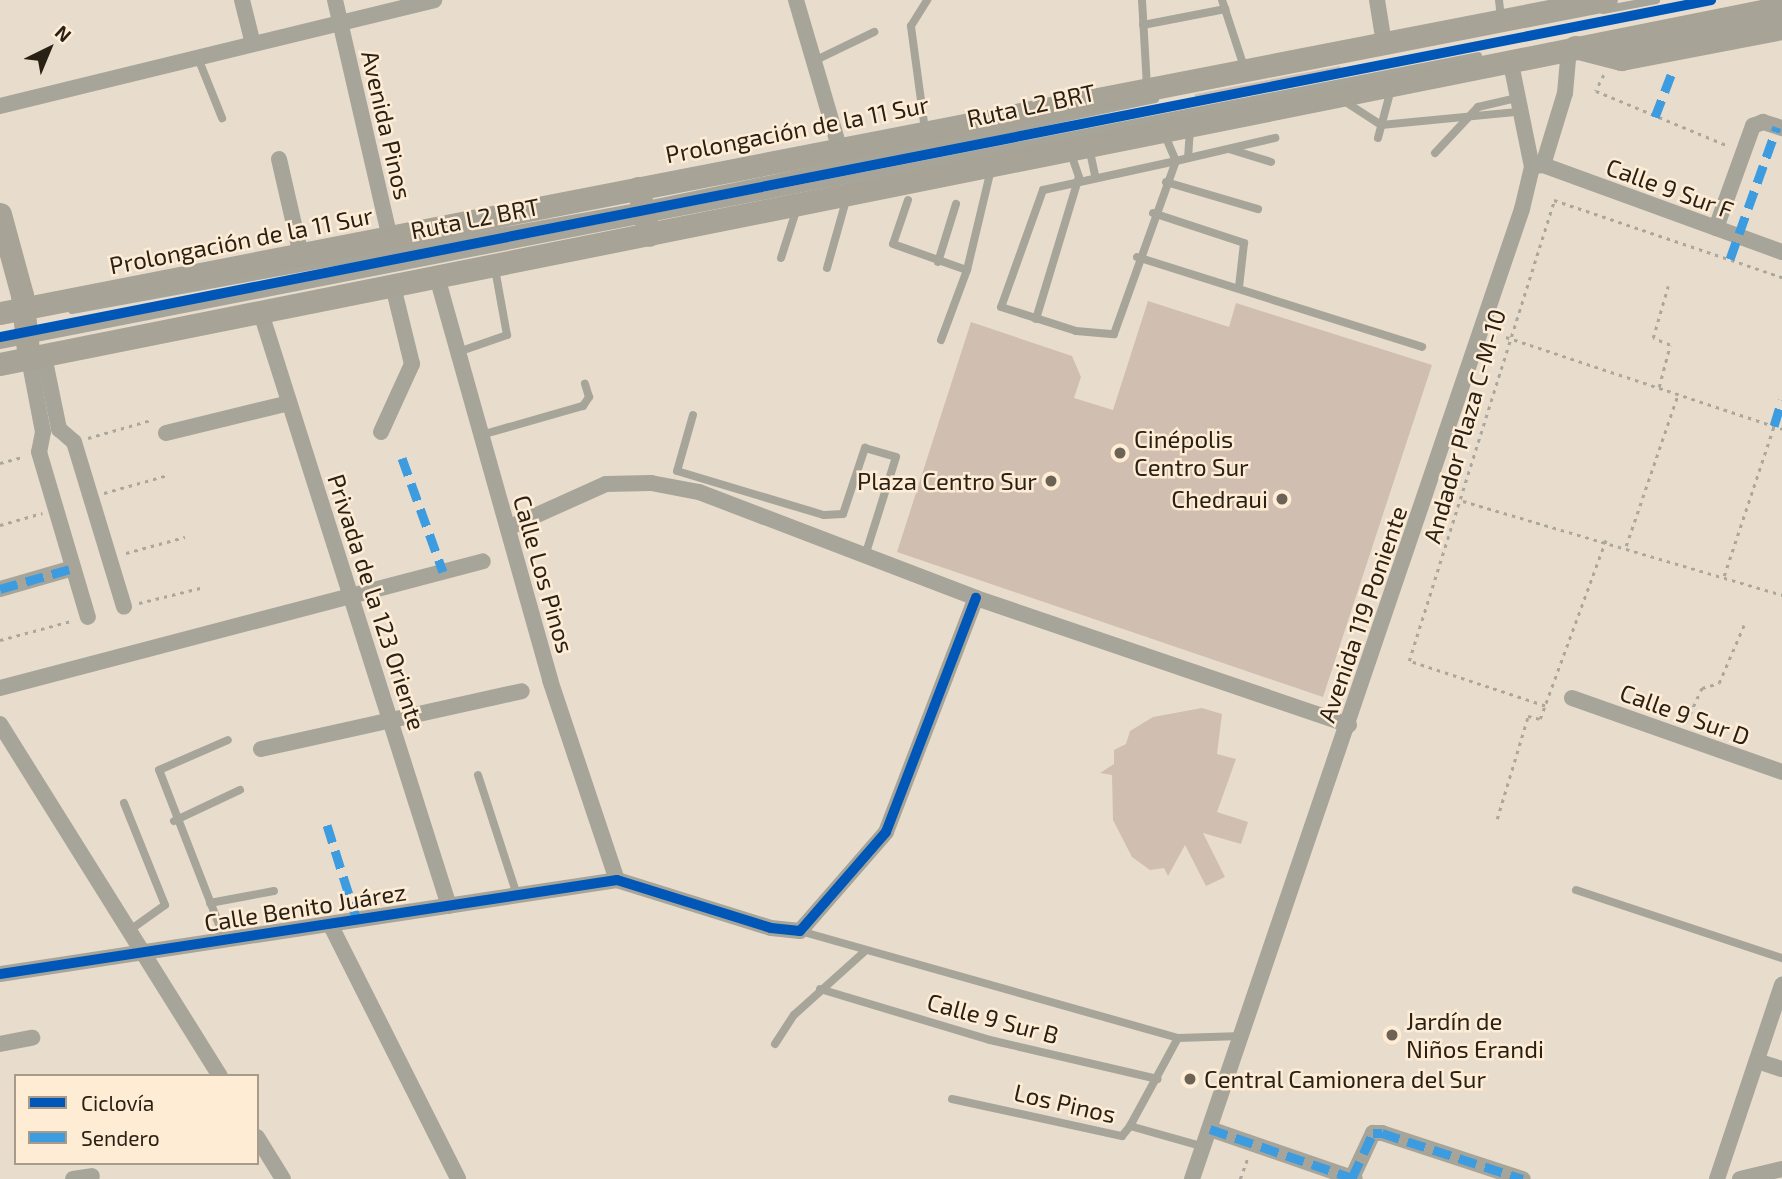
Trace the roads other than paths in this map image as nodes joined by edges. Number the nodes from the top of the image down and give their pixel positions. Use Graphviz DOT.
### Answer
graph roads {
  1 [pos="242,0"];
  2 [pos="335,0"];
  3 [pos="434,0"];
  4 [pos="796,0"];
  5 [pos="926,0"];
  6 [pos="1143,0"];
  7 [pos="1377,0"];
  8 [pos="1606,0"];
  9 [pos="1656,0"];
  10 [pos="1772,0"];
  11 [pos="1223,4"];
  12 [pos="1782,7"];
  13 [pos="1500,10"];
  14 [pos="340,23"];
  15 [pos="1143,25"];
  16 [pos="1782,28"];
  17 [pos="874,32"];
  18 [pos="1384,43"];
  19 [pos="253,44"];
  20 [pos="1572,47"];
  21 [pos="198,58"];
  22 [pos="1510,59"];
  23 [pos="812,61"];
  24 [pos="1245,69"];
  25 [pos="1393,82"];
  26 [pos="1147,88"];
  27 [pos="1336,96"];
  28 [pos="1517,105"];
  29 [pos="0,106"];
  30 [pos="1470,115"];
  31 [pos="222,118"];
  32 [pos="1191,122"];
  33 [pos="1381,125"];
  34 [pos="1161,128"];
  35 [pos="1782,128"];
  36 [pos="925,130"];
  37 [pos="1275,138"];
  38 [pos="1378,138"];
  39 [pos="1078,145"];
  40 [pos="839,147"];
  41 [pos="1226,149"];
  42 [pos="1435,153"];
  43 [pos="1188,158"];
  44 [pos="279,159"];
  45 [pos="1176,161"];
  46 [pos="1271,162"];
  47 [pos="991,164"];
  48 [pos="1538,166"];
  49 [pos="1095,175"];
  50 [pos="1079,177"];
  51 [pos="1166,182"];
  52 [pos="848,194"];
  53 [pos="908,200"];
  54 [pos="799,204"];
  55 [pos="956,204"];
  56 [pos="1258,209"];
  57 [pos="643,213"];
  58 [pos="1153,213"];
  59 [pos="0,214"];
  60 [pos="1716,228"];
  61 [pos="390,237"];
  62 [pos="1782,252"];
  63 [pos="301,255"];
  64 [pos="1137,257"];
  65 [pos="781,258"];
  66 [pos="938,262"];
  67 [pos="494,266"];
  68 [pos="827,268"];
  69 [pos="967,270"];
  70 [pos="437,277"];
  71 [pos="393,286"];
  72 [pos="1239,287"];
  73 [pos="261,313"];
  74 [pos="1036,319"];
  75 [pos="25,325"];
  76 [pos="941,340"];
  77 [pos="0,345"];
  78 [pos="1422,347"];
  79 [pos="458,352"];
  80 [pos="0,364"];
  81 [pos="585,384"];
  82 [pos="289,402"];
  83 [pos="692,415"];
  84 [pos="59,429"];
  85 [pos="43,432"];
  86 [pos="381,432"];
  87 [pos="166,433"];
  88 [pos="481,435"];
  89 [pos="508,528"];
  90 [pos="866,553"];
  91 [pos="483,561"];
  92 [pos="73,568"];
  93 [pos="0,589"];
  94 [pos="351,596"];
  95 [pos="976,598"];
  96 [pos="124,607"];
  97 [pos="88,617"];
  98 [pos="0,688"];
  99 [pos="522,691"];
  100 [pos="1572,698"];
  101 [pos="391,721"];
  102 [pos="0,724"];
  103 [pos="1349,725"];
  104 [pos="228,740"];
  105 [pos="261,749"];
  106 [pos="1782,772"];
  107 [pos="478,775"];
  108 [pos="240,790"];
  109 [pos="124,803"];
  110 [pos="174,821"];
  111 [pos="617,880"];
  112 [pos="1576,890"];
  113 [pos="274,891"];
  114 [pos="517,895"];
  115 [pos="210,903"];
  116 [pos="449,906"];
  117 [pos="330,924"];
  118 [pos="130,930"];
  119 [pos="800,931"];
  120 [pos="225,940"];
  121 [pos="864,952"];
  122 [pos="145,955"];
  123 [pos="1782,958"];
  124 [pos="0,974"];
  125 [pos="1782,985"];
  126 [pos="820,989"];
  127 [pos="1244,1036"];
  128 [pos="33,1038"];
  129 [pos="1178,1038"];
  130 [pos="0,1044"];
  131 [pos="775,1044"];
  132 [pos="1757,1061"];
  133 [pos="1782,1069"];
  134 [pos="219,1074"];
  135 [pos="1158,1079"];
  136 [pos="953,1098"];
  137 [pos="1130,1126"];
  138 [pos="1210,1129"];
  139 [pos="259,1140"];
  140 [pos="1204,1147"];
  141 [pos="1782,1169"];
  142 [pos="92,1176"];
  143 [pos="73,1179"];
  144 [pos="283,1179"];
  145 [pos="458,1179"];
  146 [pos="1192,1179"];
  147 [pos="1354,1179"];
  148 [pos="1523,1179"];
  149 [pos="1717,1179"];
  150 [pos="1740,1179"];
  1 -- 19 [label="street"];
  2 -- 14 [label="street, Avenida Pinos"];
  3 -- 14 [label="street"];
  4 -- 23 [label="street"];
  5 -- 36 [label="lane"];
  6 -- 15 [label="lane"];
  7 -- 18 [label="street"];
  8 -- 13 [label="main road, Prolongación de la 11 Sur"];
  9 -- 57 [label="lane, Ruta L2 BRT"];
  10 -- 57 [label="lane, Ruta L2 BRT"];
  11 -- 15 [label="lane"];
  11 -- 24 [label="lane"];
  12 -- 20 [label="main road, Prolongación de la 11 Sur"];
  13 -- 18 [label="main road, Prolongación de la 11 Sur"];
  14 -- 19 [label="street"];
  14 -- 61 [label="street, Avenida Pinos"];
  15 -- 26 [label="lane"];
  16 -- 20 [label="main road"];
  17 -- 23 [label="lane"];
  18 -- 24 [label="main road, Prolongación de la 11 Sur"];
  19 -- 21 [label="street"];
  20 -- 22 [label="main road, Prolongación de la 11 Sur"];
  20 -- 48 [label="street, Avenida 119 Poniente"];
  21 -- 29 [label="street"];
  21 -- 31 [label="lane"];
  22 -- 25 [label="main road, Prolongación de la 11 Sur"];
  22 -- 28 [label="street"];
  23 -- 40 [label="street"];
  24 -- 26 [label="main road, Prolongación de la 11 Sur"];
  25 -- 27 [label="main road, Prolongación de la 11 Sur"];
  25 -- 33 [label="lane"];
  26 -- 36 [label="main road, Prolongación de la 11 Sur"];
  27 -- 32 [label="main road, Prolongación de la 11 Sur"];
  27 -- 33 [label="lane"];
  28 -- 30 [label="lane"];
  28 -- 30 [label="lane"];
  28 -- 48 [label="street"];
  30 -- 33 [label="lane"];
  30 -- 42 [label="lane"];
  32 -- 34 [label="main road, Prolongación de la 11 Sur"];
  32 -- 43 [label="lane"];
  33 -- 38 [label="lane"];
  34 -- 39 [label="main road, Prolongación de la 11 Sur"];
  34 -- 45 [label="lane"];
  35 -- 60 [label="street"];
  36 -- 40 [label="main road, Prolongación de la 11 Sur"];
  37 -- 41 [label="lane"];
  39 -- 47 [label="main road, Prolongación de la 11 Sur"];
  39 -- 49 [label="lane"];
  39 -- 50 [label="lane"];
  40 -- 57 [label="main road, Prolongación de la 11 Sur"];
  41 -- 43 [label="lane"];
  41 -- 46 [label="lane"];
  43 -- 45 [label="lane"];
  44 -- 63 [label="street"];
  45 -- 49 [label="lane"];
  45 -- 51 [label="lane"];
  47 -- 52 [label="main road, Prolongación de la 11 Sur"];
  47 -- 69 [label="lane"];
  48 -- 60 [label="street, Calle 9 Sur F"];
  48 -- 103 [label="street, Avenida 119 Poniente"];
  49 -- 50 [label="lane"];
  50 -- 74 [label="lane"];
  50 -- 74 [label="lane"];
  51 -- 56 [label="lane"];
  51 -- 58 [label="lane"];
  52 -- 54 [label="main road, Prolongación de la 11 Sur"];
  52 -- 68 [label="lane"];
  53 -- 66 [label="lane"];
  54 -- 57 [label="main road, Prolongación de la 11 Sur"];
  54 -- 65 [label="lane"];
  55 -- 66 [label="lane"];
  57 -- 61 [label="main road, Prolongación de la 11 Sur"];
  57 -- 67 [label="main road, Prolongación de la 11 Sur"];
  57 -- 75 [label="lane, Ruta L2 BRT"];
  57 -- 75 [label="lane, Ruta L2 BRT"];
  58 -- 64 [label="lane"];
  58 -- 72 [label="lane"];
  59 -- 75 [label="main road"];
  60 -- 62 [label="street, Calle 9 Sur F"];
  61 -- 63 [label="main road, Prolongación de la 11 Sur"];
  63 -- 75 [label="main road, Prolongación de la 11 Sur"];
  64 -- 72 [label="lane"];
  64 -- 74 [label="lane"];
  66 -- 69 [label="lane"];
  67 -- 70 [label="main road, Prolongación de la 11 Sur"];
  67 -- 79 [label="lane"];
  69 -- 76 [label="lane"];
  70 -- 71 [label="main road, Prolongación de la 11 Sur"];
  70 -- 79 [label="street, Calle Los Pinos"];
  71 -- 73 [label="main road, Prolongación de la 11 Sur"];
  71 -- 86 [label="street"];
  72 -- 78 [label="lane"];
  73 -- 75 [label="main road, Prolongación de la 11 Sur"];
  73 -- 82 [label="street, Privada de la 123 Oriente"];
  75 -- 77 [label="lane, Ruta L2 BRT"];
  75 -- 80 [label="main road, Prolongación de la 11 Sur"];
  75 -- 84 [label="street"];
  75 -- 85 [label="street"];
  79 -- 88 [label="street, Calle Los Pinos"];
  81 -- 88 [label="lane"];
  82 -- 87 [label="street"];
  82 -- 94 [label="street, Privada de la 123 Oriente"];
  83 -- 90 [label="lane"];
  84 -- 85 [label="street"];
  84 -- 96 [label="street"];
  85 -- 92 [label="street"];
  88 -- 89 [label="street, Calle Los Pinos"];
  89 -- 90 [label="street"];
  89 -- 111 [label="street, Calle Los Pinos"];
  90 -- 95 [label="street"];
  91 -- 94 [label="street"];
  92 -- 93 [label="street"];
  92 -- 97 [label="street"];
  94 -- 98 [label="street"];
  94 -- 101 [label="street, Privada de la 123 Oriente"];
  95 -- 103 [label="street"];
  95 -- 119 [label="street"];
  99 -- 101 [label="street"];
  100 -- 106 [label="street, Calle 9 Sur D"];
  101 -- 105 [label="street"];
  101 -- 116 [label="street, Privada de la 123 Oriente"];
  102 -- 118 [label="street"];
  103 -- 127 [label="street, Avenida 119 Poniente"];
  104 -- 110 [label="lane"];
  107 -- 114 [label="lane"];
  108 -- 110 [label="lane"];
  109 -- 118 [label="lane"];
  110 -- 115 [label="lane"];
  111 -- 114 [label="street, Calle Benito Juárez"];
  111 -- 119 [label="street"];
  112 -- 123 [label="lane"];
  113 -- 115 [label="lane"];
  114 -- 116 [label="street, Calle Benito Juárez"];
  115 -- 120 [label="lane"];
  116 -- 117 [label="street, Calle Benito Juárez"];
  117 -- 120 [label="street, Calle Benito Juárez"];
  117 -- 145 [label="street"];
  118 -- 122 [label="street"];
  119 -- 121 [label="lane"];
  120 -- 122 [label="street, Calle Benito Juárez"];
  121 -- 126 [label="lane"];
  121 -- 129 [label="lane"];
  122 -- 124 [label="street, Calle Benito Juárez"];
  122 -- 134 [label="street"];
  125 -- 132 [label="street"];
  126 -- 131 [label="lane"];
  126 -- 135 [label="lane, Calle 9 Sur B"];
  127 -- 129 [label="lane"];
  127 -- 138 [label="street, Avenida 119 Poniente"];
  128 -- 130 [label="street"];
  129 -- 135 [label="lane"];
  132 -- 133 [label="street"];
  132 -- 149 [label="street"];
  135 -- 137 [label="lane"];
  136 -- 137 [label="lane, Los Pinos"];
  137 -- 140 [label="lane, Los Pinos"];
  138 -- 140 [label="street, Avenida 119 Poniente"];
  138 -- 147 [label="street"];
  139 -- 144 [label="street"];
  140 -- 146 [label="street, Avenida 119 Poniente"];
  141 -- 150 [label="street"];
  142 -- 143 [label="street"];
  147 -- 148 [label="street"];
}
